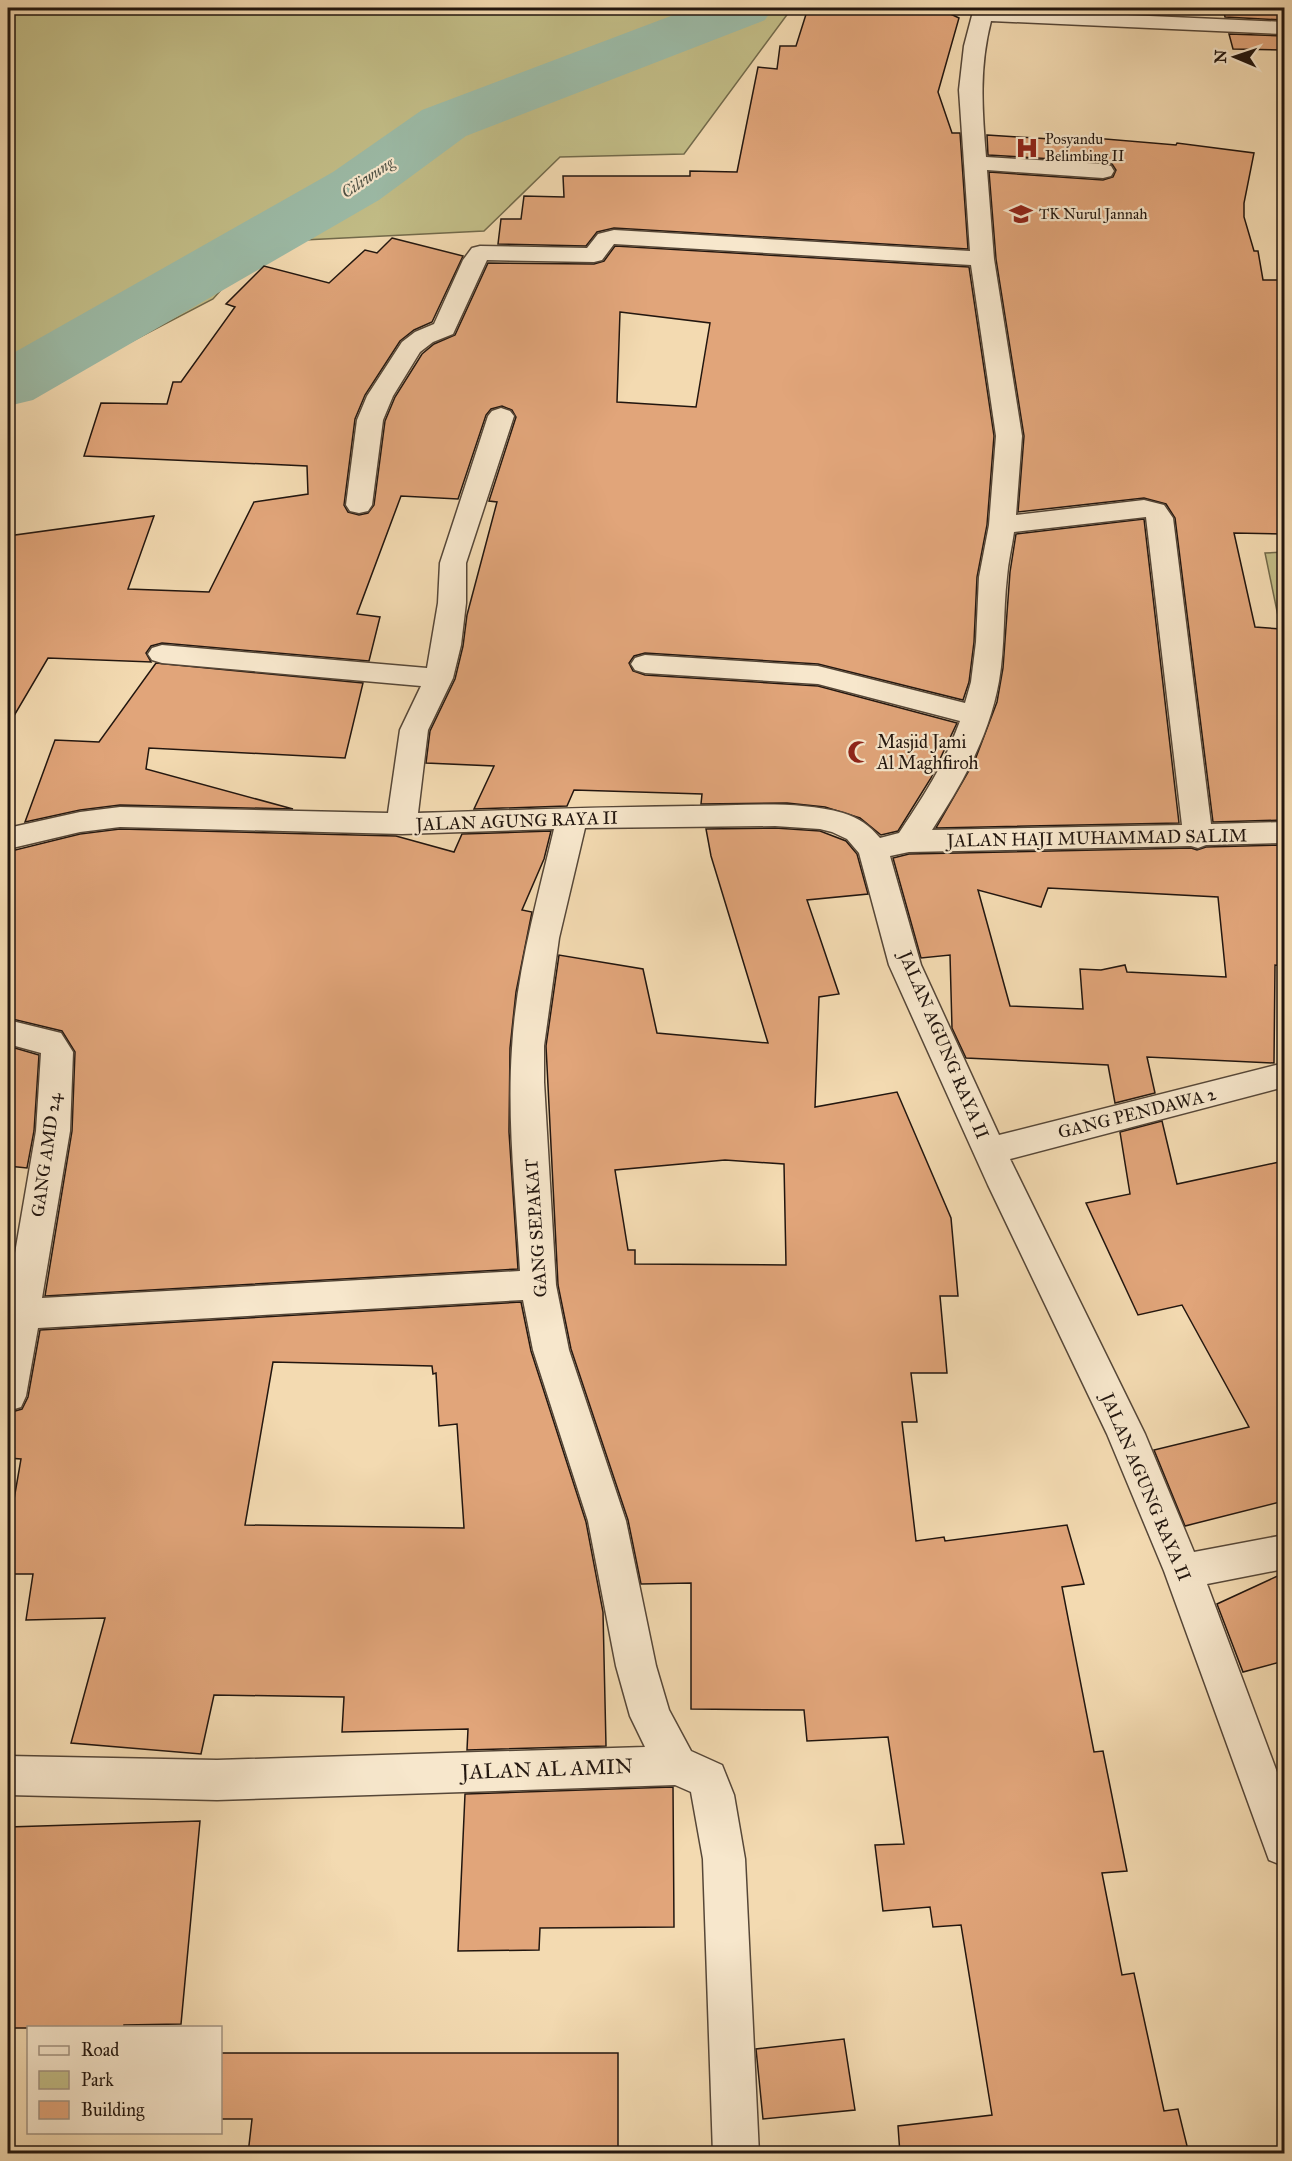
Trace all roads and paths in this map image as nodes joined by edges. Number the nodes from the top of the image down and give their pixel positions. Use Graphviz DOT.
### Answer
graph roads {
  1 [pos="983,11"];
  2 [pos="1284,28"];
  3 [pos="976,163"];
  4 [pos="1103,171"];
  5 [pos="982,259"];
  6 [pos="501,416"];
  7 [pos="359,505"];
  8 [pos="1002,525"];
  9 [pos="162,654"];
  10 [pos="645,664"];
  11 [pos="439,678"];
  12 [pos="975,715"];
  13 [pos="572,818"];
  14 [pos="402,824"];
  15 [pos="1284,833"];
  16 [pos="1198,837"];
  17 [pos="8,838"];
  18 [pos="909,841"];
  19 [pos="873,849"];
  20 [pos="8,1032"];
  21 [pos="1284,1075"];
  22 [pos="989,1151"];
  23 [pos="538,1285"];
  24 [pos="21,1314"];
  25 [pos="8,1396"];
  26 [pos="1284,1552"];
  27 [pos="1183,1571"];
  28 [pos="677,1765"];
  29 [pos="8,1776"];
  30 [pos="1284,1846"];
  31 [pos="736,2154"];
  1 -- 2 [label="street"];
  1 -- 3 [label="street, JALAN HAJI MUHAMMAD SALIM"];
  3 -- 4 [label="street"];
  3 -- 5 [label="street, JALAN HAJI MUHAMMAD SALIM"];
  5 -- 7 [label="street"];
  5 -- 8 [label="street, JALAN HAJI MUHAMMAD SALIM"];
  6 -- 11 [label="street"];
  8 -- 12 [label="street, JALAN HAJI MUHAMMAD SALIM"];
  8 -- 16 [label="street"];
  9 -- 11 [label="street"];
  10 -- 12 [label="street"];
  11 -- 14 [label="street"];
  12 -- 18 [label="street, JALAN HAJI MUHAMMAD SALIM"];
  13 -- 14 [label="street, JALAN AGUNG RAYA II"];
  13 -- 19 [label="street, JALAN AGUNG RAYA II"];
  13 -- 23 [label="street, GANG SEPAKAT"];
  14 -- 17 [label="street, JALAN AGUNG RAYA II"];
  15 -- 16 [label="street, JALAN HAJI MUHAMMAD SALIM"];
  16 -- 18 [label="street, JALAN HAJI MUHAMMAD SALIM"];
  18 -- 19 [label="street, JALAN HAJI MUHAMMAD SALIM"];
  19 -- 22 [label="street, JALAN AGUNG RAYA II"];
  20 -- 24 [label="street, GANG AMD 24"];
  21 -- 22 [label="street, GANG PENDAWA 2"];
  22 -- 27 [label="street, JALAN AGUNG RAYA II"];
  23 -- 24 [label="street"];
  23 -- 28 [label="street, GANG SEPAKAT"];
  24 -- 25 [label="street"];
  26 -- 27 [label="street"];
  27 -- 30 [label="street, JALAN AGUNG RAYA II"];
  28 -- 29 [label="street, JALAN AL AMIN"];
  28 -- 31 [label="street, JALAN AL AMIN"];
}
